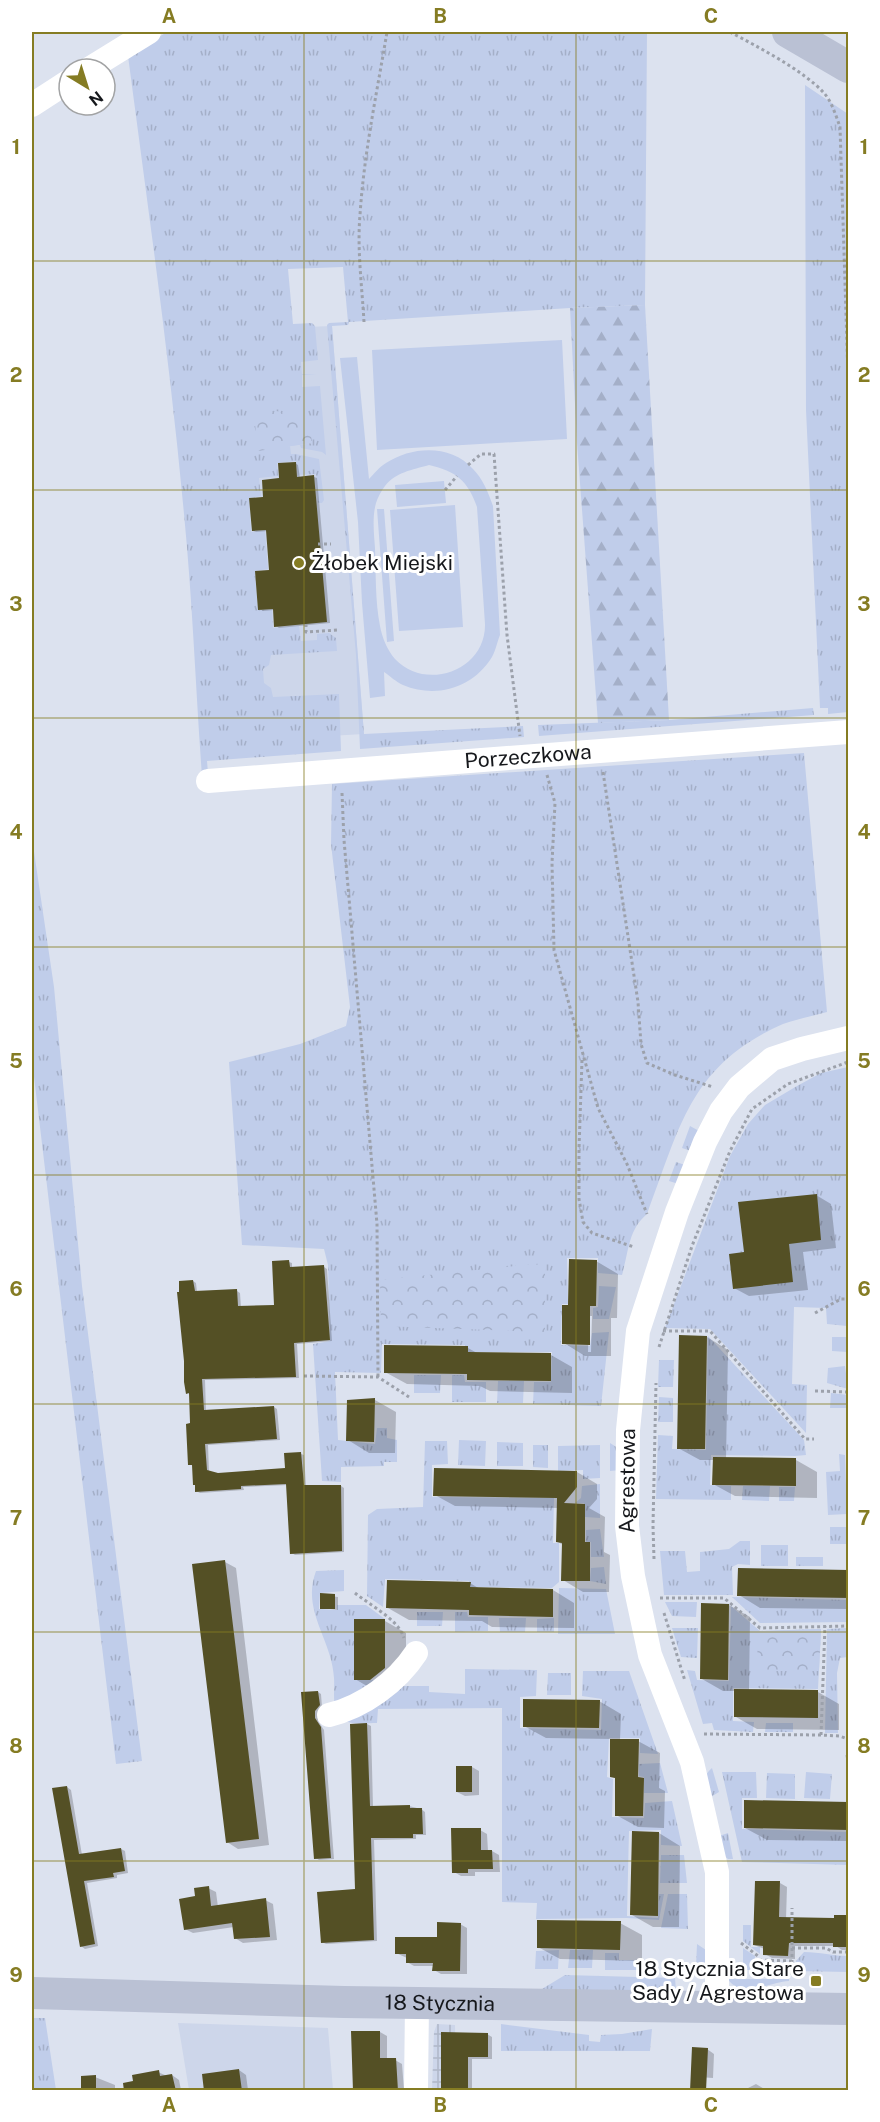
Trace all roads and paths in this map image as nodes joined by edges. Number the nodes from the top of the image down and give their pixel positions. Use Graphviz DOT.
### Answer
graph roads {
  1 [pos="149,32"];
  2 [pos="387,32"];
  3 [pos="730,32"];
  4 [pos="788,32"];
  5 [pos="108,57"];
  6 [pos="849,67"];
  7 [pos="57,89"];
  8 [pos="32,105"];
  9 [pos="364,322"];
  10 [pos="849,376"];
  11 [pos="468,465"];
  12 [pos="457,476"];
  13 [pos="445,490"];
  14 [pos="318,544"];
  15 [pos="331,544"];
  16 [pos="306,624"];
  17 [pos="338,630"];
  18 [pos="849,732"];
  19 [pos="520,741"];
  20 [pos="600,751"];
  21 [pos="542,756"];
  22 [pos="341,771"];
  23 [pos="208,781"];
  24 [pos="849,1038"];
  25 [pos="582,1052"];
  26 [pos="849,1062"];
  27 [pos="712,1087"];
  28 [pos="647,1214"];
  29 [pos="634,1247"];
  30 [pos="849,1299"];
  31 [pos="815,1313"];
  32 [pos="638,1331"];
  33 [pos="664,1331"];
  34 [pos="658,1350"];
  35 [pos="656,1372"];
  36 [pos="304,1376"];
  37 [pos="378,1377"];
  38 [pos="815,1391"];
  39 [pos="849,1392"];
  40 [pos="409,1397"];
  41 [pos="814,1439"];
  42 [pos="654,1564"];
  43 [pos="355,1593"];
  44 [pos="825,1626"];
  45 [pos="849,1626"];
  46 [pos="411,1660"];
  47 [pos="688,1691"];
  48 [pos="329,1715"];
  49 [pos="821,1735"];
  50 [pos="849,1739"];
  51 [pos="706,1743"];
  52 [pos="847,1755"];
  53 [pos="849,1761"];
  54 [pos="792,1908"];
  55 [pos="741,1943"];
  56 [pos="792,1948"];
  57 [pos="849,1952"];
  58 [pos="759,1960"];
  59 [pos="792,1961"];
  60 [pos="758,1974"];
  61 [pos="792,1975"];
  62 [pos="32,1994"];
  63 [pos="417,2003"];
  64 [pos="717,2006"];
  65 [pos="849,2009"];
  66 [pos="416,2091"];
  1 -- 5 [label="street"];
  2 -- 9 [label="path"];
  3 -- 10 [label="path"];
  4 -- 6 [label="main road"];
  7 -- 8 [label="street"];
  11 -- 19 [label="path"];
  12 -- 13 [label="path"];
  14 -- 15 [label="path"];
  16 -- 17 [label="path"];
  18 -- 20 [label="street, Porzeczkowa"];
  20 -- 21 [label="street, Porzeczkowa"];
  20 -- 27 [label="path"];
  21 -- 22 [label="street, Porzeczkowa"];
  21 -- 25 [label="path"];
  22 -- 23 [label="street, Porzeczkowa"];
  22 -- 37 [label="path"];
  24 -- 32 [label="street, Agrestowa"];
  25 -- 28 [label="path"];
  25 -- 29 [label="path"];
  26 -- 33 [label="path"];
  30 -- 31 [label="path"];
  32 -- 33 [label="path"];
  32 -- 64 [label="street, Agrestowa"];
  33 -- 34 [label="path"];
  33 -- 41 [label="path"];
  35 -- 42 [label="path"];
  36 -- 37 [label="path"];
  37 -- 40 [label="path"];
  38 -- 39 [label="path"];
  43 -- 46 [label="path"];
  44 -- 45 [label="path"];
  44 -- 47 [label="path"];
  44 -- 49 [label="path"];
  46 -- 48 [label="street"];
  49 -- 50 [label="path"];
  49 -- 51 [label="path"];
  52 -- 53 [label="path"];
  54 -- 56 [label="path"];
  55 -- 58 [label="path"];
  56 -- 57 [label="path"];
  56 -- 59 [label="path"];
  58 -- 59 [label="path"];
  58 -- 60 [label="path"];
  59 -- 61 [label="path"];
  62 -- 63 [label="main road, 18 Stycznia"];
  63 -- 64 [label="main road, 18 Stycznia"];
  63 -- 66 [label="street"];
  64 -- 65 [label="main road, 18 Stycznia"];
}
